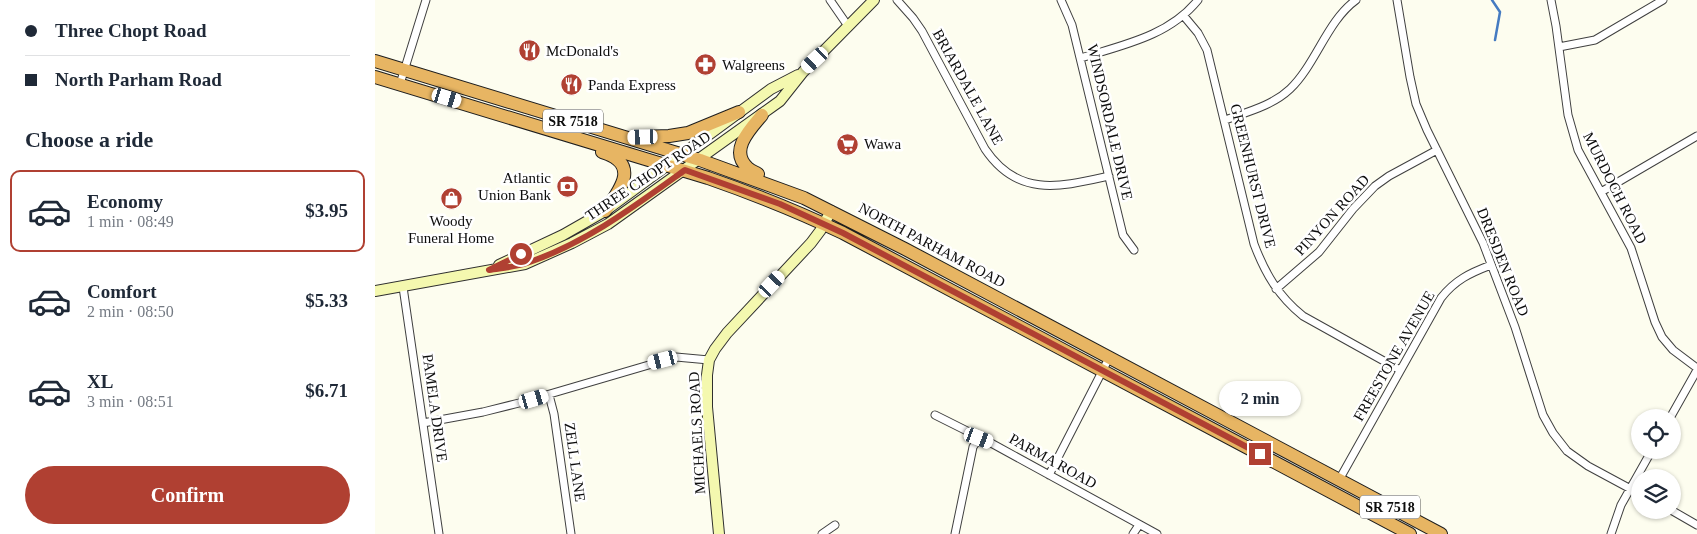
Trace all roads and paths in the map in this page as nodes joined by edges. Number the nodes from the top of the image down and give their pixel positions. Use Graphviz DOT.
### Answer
graph roads {
  1 [pos="426,0"];
  2 [pos="830,0"];
  3 [pos="874,0"];
  4 [pos="897,0"];
  5 [pos="1061,0"];
  6 [pos="1198,0"];
  7 [pos="1356,0"];
  8 [pos="1397,0"];
  9 [pos="1551,0"];
  10 [pos="1663,0"];
  11 [pos="1183,16"];
  12 [pos="848,26"];
  13 [pos="1559,47"];
  14 [pos="1081,58"];
  15 [pos="375,61"];
  16 [pos="404,70"];
  17 [pos="803,72"];
  18 [pos="375,76"];
  19 [pos="400,84"];
  20 [pos="739,112"];
  21 [pos="762,114"];
  22 [pos="1225,120"];
  23 [pos="555,131"];
  24 [pos="1697,136"];
  25 [pos="627,138"];
  26 [pos="1437,150"];
  27 [pos="683,154"];
  28 [pos="700,160"];
  29 [pos="668,165"];
  30 [pos="685,170"];
  31 [pos="1109,176"];
  32 [pos="772,185"];
  33 [pos="1601,192"];
  34 [pos="605,211"];
  35 [pos="831,211"];
  36 [pos="824,224"];
  37 [pos="1134,250"];
  38 [pos="1491,265"];
  39 [pos="489,270"];
  40 [pos="403,287"];
  41 [pos="1276,289"];
  42 [pos="375,291"];
  43 [pos="1109,358"];
  44 [pos="709,360"];
  45 [pos="1697,369"];
  46 [pos="1400,370"];
  47 [pos="1103,371"];
  48 [pos="549,395"];
  49 [pos="1675,409"];
  50 [pos="935,415"];
  51 [pos="423,423"];
  52 [pos="979,438"];
  53 [pos="1049,475"];
  54 [pos="1339,480"];
  55 [pos="1631,489"];
  56 [pos="1333,493"];
  57 [pos="1681,516"];
  58 [pos="835,525"];
  59 [pos="1139,525"];
  60 [pos="1697,525"];
  61 [pos="439,534"];
  62 [pos="571,534"];
  63 [pos="719,534"];
  64 [pos="822,534"];
  65 [pos="955,534"];
  66 [pos="1133,534"];
  67 [pos="1157,534"];
  68 [pos="1410,534"];
  69 [pos="1441,534"];
  70 [pos="1611,534"];
  1 -- 16 [label="street"];
  2 -- 12 [label="street"];
  3 -- 12 [label="main road, THREE CHOPT ROAD"];
  4 -- 31 [label="street, BRIARDALE LANE"];
  5 -- 14 [label="street, WINDSORDALE DRIVE"];
  6 -- 11 [label="street"];
  7 -- 22 [label="street"];
  8 -- 26 [label="street, DRESDEN ROAD"];
  9 -- 13 [label="street, MURDOCH ROAD"];
  10 -- 13 [label="street"];
  11 -- 14 [label="street"];
  11 -- 22 [label="street, GREENHURST DRIVE"];
  12 -- 17 [label="main road, THREE CHOPT ROAD"];
  13 -- 33 [label="street, MURDOCH ROAD"];
  14 -- 31 [label="street, WINDSORDALE DRIVE"];
  15 -- 16 [label="highway, NORTH PARHAM ROAD / SR 7518"];
  16 -- 19 [label="street"];
  16 -- 25 [label="highway, NORTH PARHAM ROAD / SR 7518"];
  17 -- 20 [label="main road, THREE CHOPT ROAD"];
  17 -- 21 [label="main road, THREE CHOPT ROAD"];
  18 -- 19 [label="highway, NORTH PARHAM ROAD / SR 7518"];
  19 -- 23 [label="highway, NORTH PARHAM ROAD / SR 7518"];
  20 -- 25 [label="highway"];
  20 -- 27 [label="main road, THREE CHOPT ROAD"];
  21 -- 28 [label="main road, THREE CHOPT ROAD"];
  21 -- 32 [label="highway"];
  22 -- 41 [label="street, GREENHURST DRIVE"];
  23 -- 29 [label="highway, NORTH PARHAM ROAD / SR 7518"];
  23 -- 34 [label="highway"];
  24 -- 33 [label="street"];
  25 -- 27 [label="highway, NORTH PARHAM ROAD / SR 7518"];
  26 -- 38 [label="street, DRESDEN ROAD"];
  26 -- 41 [label="street, PINYON ROAD"];
  27 -- 28 [label="highway, NORTH PARHAM ROAD / SR 7518"];
  27 -- 29 [label="main road, THREE CHOPT ROAD"];
  28 -- 30 [label="main road, THREE CHOPT ROAD"];
  28 -- 32 [label="highway, NORTH PARHAM ROAD / SR 7518"];
  29 -- 30 [label="highway, NORTH PARHAM ROAD / SR 7518"];
  29 -- 34 [label="main road, THREE CHOPT ROAD"];
  30 -- 36 [label="highway, NORTH PARHAM ROAD / SR 7518"];
  30 -- 39 [label="main road, THREE CHOPT ROAD"];
  31 -- 37 [label="street, WINDSORDALE DRIVE"];
  32 -- 35 [label="highway, NORTH PARHAM ROAD / SR 7518"];
  33 -- 45 [label="street, MURDOCH ROAD"];
  34 -- 39 [label="main road, THREE CHOPT ROAD"];
  35 -- 36 [label="main road, MICHAELS ROAD"];
  35 -- 43 [label="highway, NORTH PARHAM ROAD / SR 7518"];
  36 -- 44 [label="main road, MICHAELS ROAD"];
  36 -- 47 [label="highway, NORTH PARHAM ROAD / SR 7518"];
  38 -- 46 [label="street, FREESTONE AVENUE"];
  38 -- 55 [label="street, DRESDEN ROAD"];
  39 -- 40 [label="main road, THREE CHOPT ROAD"];
  40 -- 42 [label="main road, THREE CHOPT ROAD"];
  40 -- 51 [label="street, PAMELA DRIVE"];
  41 -- 46 [label="street, GREENHURST DRIVE"];
  43 -- 47 [label="street"];
  43 -- 54 [label="highway, NORTH PARHAM ROAD / SR 7518"];
  44 -- 48 [label="street"];
  44 -- 63 [label="main road, MICHAELS ROAD"];
  45 -- 49 [label="street"];
  46 -- 54 [label="street, FREESTONE AVENUE"];
  47 -- 53 [label="street"];
  47 -- 56 [label="highway, NORTH PARHAM ROAD / SR 7518"];
  48 -- 51 [label="street"];
  48 -- 62 [label="street, ZELL LANE"];
  50 -- 52 [label="street, PARMA ROAD"];
  51 -- 61 [label="street, PAMELA DRIVE"];
  52 -- 53 [label="street, PARMA ROAD"];
  52 -- 65 [label="street"];
  53 -- 59 [label="street, PARMA ROAD"];
  54 -- 56 [label="highway"];
  54 -- 69 [label="highway, NORTH PARHAM ROAD / SR 7518"];
  55 -- 70 [label="street"];
  56 -- 68 [label="highway, NORTH PARHAM ROAD / SR 7518"];
  57 -- 60 [label="street"];
  58 -- 64 [label="street"];
  59 -- 66 [label="street"];
  59 -- 67 [label="street, PARMA ROAD"];
}
